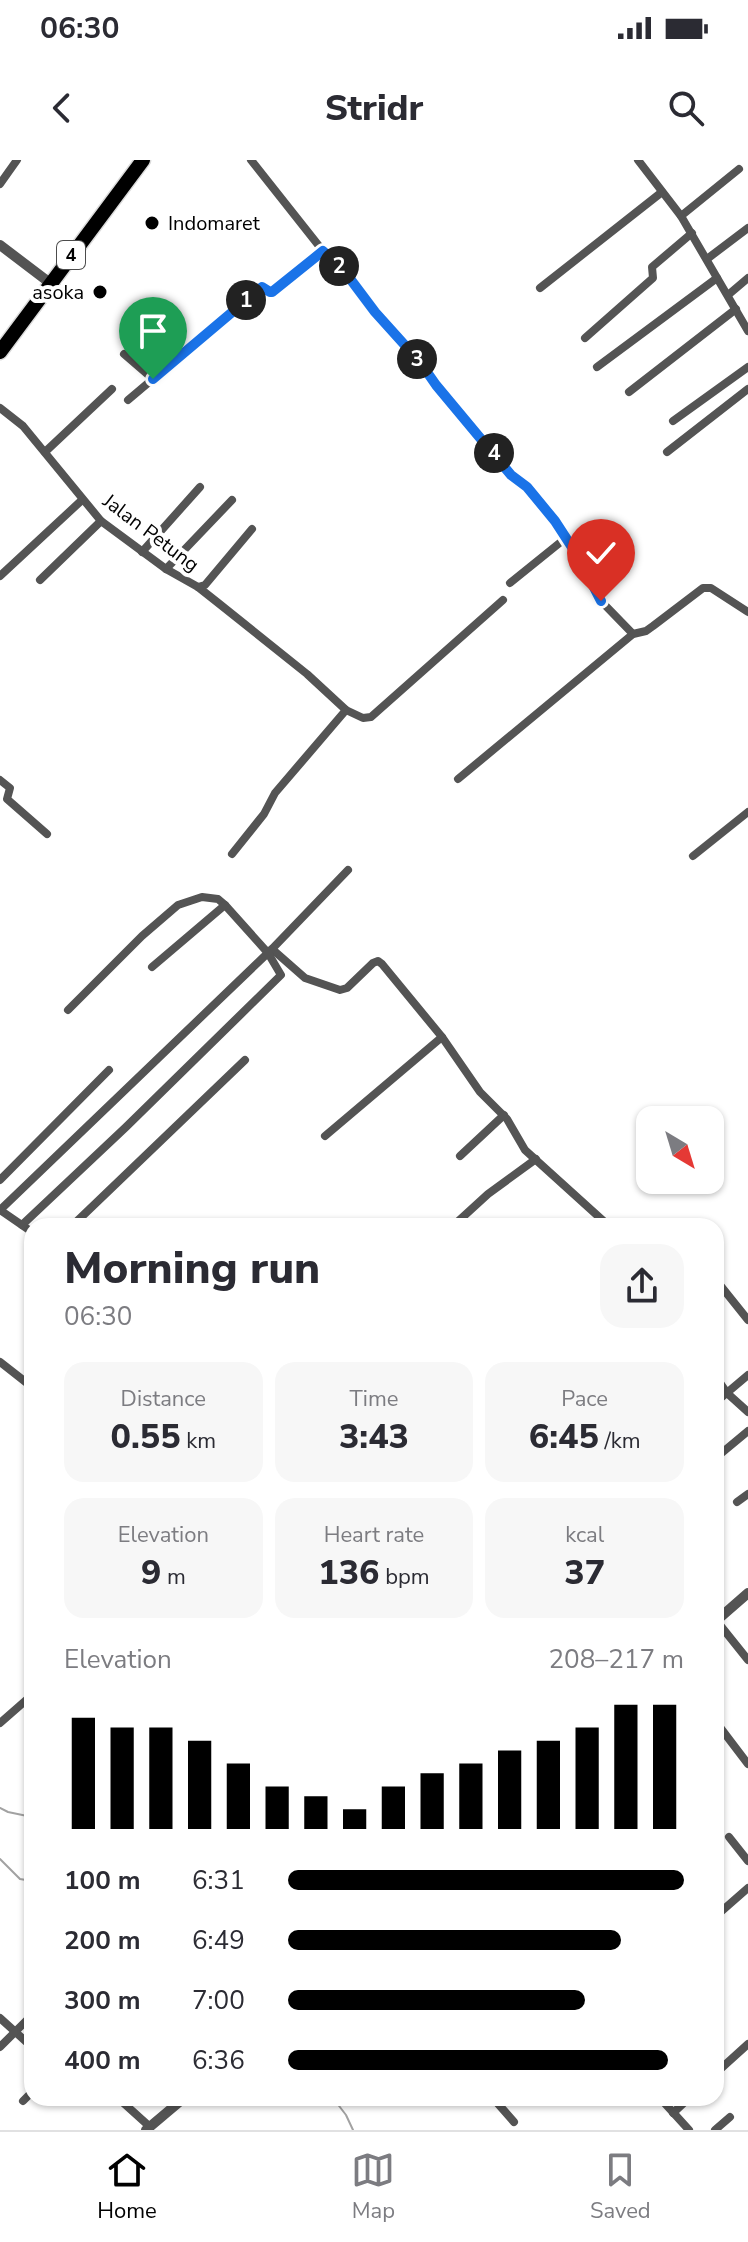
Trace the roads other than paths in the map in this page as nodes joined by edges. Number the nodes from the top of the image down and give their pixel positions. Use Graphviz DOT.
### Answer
graph roads {
  1 [pos="17,160"];
  2 [pos="143,160"];
  3 [pos="638,160"];
  4 [pos="254,161"];
  5 [pos="739,169"];
  6 [pos="0,184"];
  7 [pos="662,192"];
  8 [pos="681,216"];
  9 [pos="748,228"];
  10 [pos="692,233"];
  11 [pos="0,245"];
  12 [pos="323,251"];
  13 [pos="707,259"];
  14 [pos="717,278"];
  15 [pos="748,278"];
  16 [pos="50,283"];
  17 [pos="540,288"];
  18 [pos="728,295"];
  19 [pos="736,309"];
  20 [pos="747,329"];
  21 [pos="585,338"];
  22 [pos="0,352"];
  23 [pos="124,354"];
  24 [pos="597,367"];
  25 [pos="748,367"];
  26 [pos="153,379"];
  27 [pos="112,389"];
  28 [pos="748,389"];
  29 [pos="629,392"];
  30 [pos="128,400"];
  31 [pos="0,408"];
  32 [pos="673,421"];
  33 [pos="45,452"];
  34 [pos="667,452"];
  35 [pos="200,487"];
  36 [pos="82,500"];
  37 [pos="232,500"];
  38 [pos="101,521"];
  39 [pos="252,529"];
  40 [pos="567,537"];
  41 [pos="142,552"];
  42 [pos="166,569"];
  43 [pos="0,576"];
  44 [pos="40,580"];
  45 [pos="510,583"];
  46 [pos="198,587"];
  47 [pos="503,600"];
  48 [pos="748,612"];
  49 [pos="633,634"];
  50 [pos="346,710"];
  51 [pos="458,779"];
  52 [pos="0,780"];
  53 [pos="748,812"];
  54 [pos="47,834"];
  55 [pos="232,854"];
  56 [pos="693,856"];
  57 [pos="348,870"];
  58 [pos="225,905"];
  59 [pos="270,951"];
  60 [pos="152,967"];
  61 [pos="68,1010"];
  62 [pos="442,1037"];
  63 [pos="245,1060"];
  64 [pos="109,1070"];
  65 [pos="504,1115"];
  66 [pos="325,1136"];
  67 [pos="460,1156"];
  68 [pos="536,1159"];
  69 [pos="0,1180"];
  70 [pos="0,1210"];
  71 [pos="29,1218"];
  72 [pos="80,1218"];
  73 [pos="462,1218"];
  74 [pos="601,1218"];
  75 [pos="22,1225"];
  76 [pos="724,1290"];
  77 [pos="748,1320"];
  78 [pos="0,1362"];
  79 [pos="748,1375"];
  80 [pos="24,1381"];
  81 [pos="724,1389"];
  82 [pos="727,1393"];
  83 [pos="724,1395"];
  84 [pos="748,1412"];
  85 [pos="748,1431"];
  86 [pos="724,1451"];
  87 [pos="748,1494"];
  88 [pos="737,1502"];
  89 [pos="748,1593"];
  90 [pos="724,1614"];
  91 [pos="724,1631"];
  92 [pos="748,1660"];
  93 [pos="24,1702"];
  94 [pos="0,1723"];
  95 [pos="724,1732"];
  96 [pos="748,1764"];
  97 [pos="729,1837"];
  98 [pos="748,1861"];
  99 [pos="746,1893"];
  100 [pos="724,1910"];
  101 [pos="0,2018"];
  102 [pos="24,2023"];
  103 [pos="15,2032"];
  104 [pos="24,2040"];
  105 [pos="748,2044"];
  106 [pos="0,2047"];
  107 [pos="724,2066"];
  108 [pos="126,2106"];
  109 [pos="174,2106"];
  110 [pos="500,2106"];
  111 [pos="667,2106"];
  112 [pos="680,2106"];
  113 [pos="673,2113"];
  114 [pos="730,2117"];
  115 [pos="514,2122"];
  116 [pos="148,2128"];
  117 [pos="689,2130"];
  118 [pos="715,2130"];
  1 -- 6 [label="street"];
  2 -- 16 [label="highway, 4"];
  3 -- 7 [label="street"];
  4 -- 12 [label="street"];
  5 -- 8 [label="street"];
  7 -- 8 [label="street"];
  7 -- 17 [label="street"];
  8 -- 10 [label="street"];
  9 -- 13 [label="street"];
  10 -- 13 [label="street"];
  10 -- 21 [label="street"];
  11 -- 16 [label="street"];
  12 -- 26 [label="street"];
  12 -- 40 [label="street"];
  13 -- 14 [label="street"];
  14 -- 18 [label="street"];
  14 -- 24 [label="street"];
  15 -- 18 [label="street"];
  16 -- 22 [label="highway, 4"];
  18 -- 19 [label="street"];
  19 -- 20 [label="street"];
  19 -- 29 [label="street"];
  23 -- 26 [label="street"];
  25 -- 32 [label="street"];
  26 -- 30 [label="street"];
  27 -- 33 [label="street"];
  28 -- 34 [label="street"];
  31 -- 33 [label="street, Jalan Petung"];
  33 -- 36 [label="street, Jalan Petung"];
  35 -- 41 [label="street"];
  36 -- 38 [label="street, Jalan Petung"];
  36 -- 43 [label="street"];
  37 -- 42 [label="street"];
  38 -- 41 [label="street, Jalan Petung"];
  38 -- 44 [label="street"];
  39 -- 46 [label="street, Jalan Petung"];
  40 -- 45 [label="street"];
  40 -- 49 [label="street"];
  41 -- 42 [label="street, Jalan Petung"];
  42 -- 46 [label="street, Jalan Petung"];
  46 -- 50 [label="street"];
  47 -- 50 [label="street"];
  48 -- 49 [label="street"];
  49 -- 51 [label="street"];
  50 -- 55 [label="street"];
  52 -- 54 [label="street"];
  53 -- 56 [label="street"];
  57 -- 59 [label="street"];
  58 -- 59 [label="street"];
  58 -- 60 [label="street"];
  58 -- 61 [label="street"];
  59 -- 62 [label="street"];
  59 -- 70 [label="street"];
  59 -- 71 [label="street"];
  62 -- 65 [label="street"];
  62 -- 66 [label="street"];
  63 -- 72 [label="street"];
  64 -- 69 [label="street"];
  65 -- 67 [label="street"];
  65 -- 68 [label="street"];
  68 -- 73 [label="street"];
  68 -- 74 [label="street"];
  70 -- 75 [label="street"];
  76 -- 77 [label="street"];
  78 -- 80 [label="street"];
  79 -- 82 [label="street"];
  81 -- 82 [label="street"];
  82 -- 83 [label="street"];
  82 -- 84 [label="street"];
  85 -- 86 [label="street"];
  87 -- 88 [label="street"];
  89 -- 90 [label="street"];
  91 -- 92 [label="street"];
  93 -- 94 [label="street"];
  95 -- 96 [label="street"];
  97 -- 98 [label="street"];
  99 -- 100 [label="street"];
  101 -- 103 [label="street"];
  102 -- 103 [label="street"];
  103 -- 104 [label="street"];
  103 -- 106 [label="street"];
  105 -- 107 [label="street"];
  108 -- 116 [label="street"];
  109 -- 116 [label="street"];
  110 -- 115 [label="street"];
  111 -- 113 [label="street"];
  112 -- 113 [label="street"];
  113 -- 117 [label="street"];
  114 -- 118 [label="street"];
}
